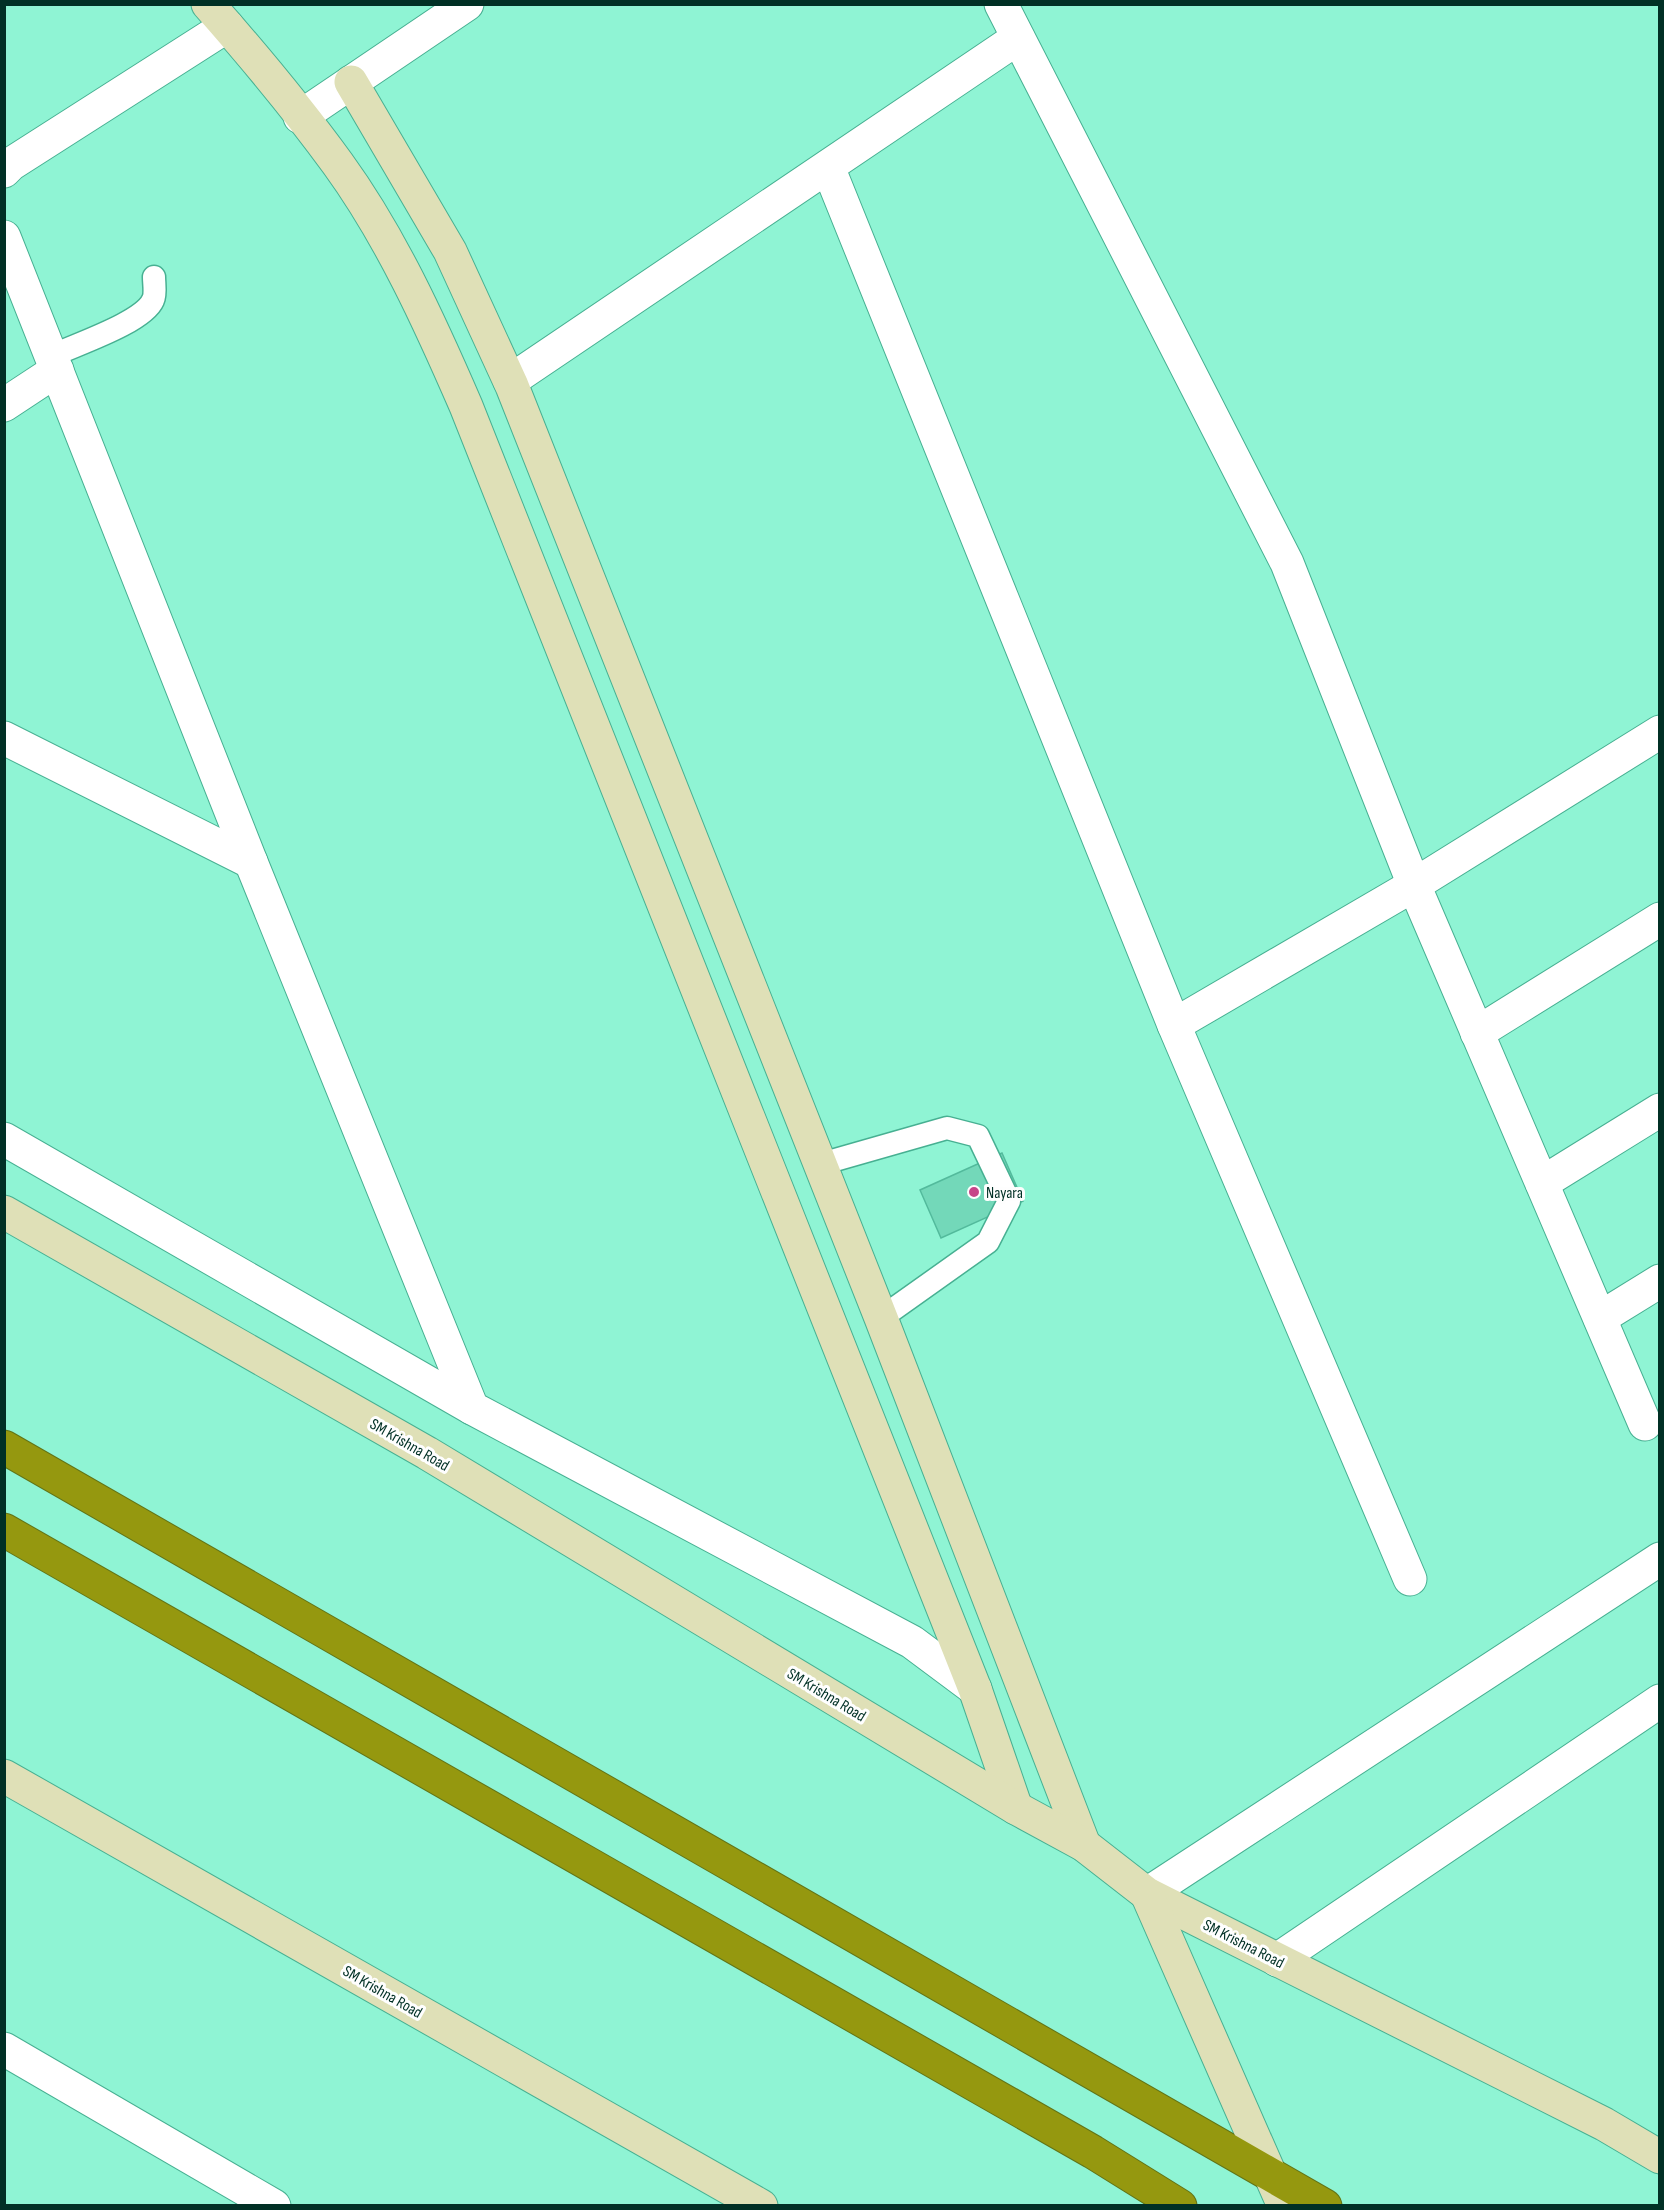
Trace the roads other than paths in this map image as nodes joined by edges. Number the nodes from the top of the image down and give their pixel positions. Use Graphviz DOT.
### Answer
graph roads {
  1 [pos="467,4"];
  2 [pos="1001,4"];
  3 [pos="218,15"];
  4 [pos="1018,38"];
  5 [pos="351,82"];
  6 [pos="300,117"];
  7 [pos="828,167"];
  8 [pos="4,171"];
  9 [pos="4,237"];
  10 [pos="154,277"];
  11 [pos="54,363"];
  12 [pos="510,381"];
  13 [pos="4,405"];
  14 [pos="1659,732"];
  15 [pos="4,738"];
  16 [pos="251,862"];
  17 [pos="1414,885"];
  18 [pos="1659,920"];
  19 [pos="1174,1025"];
  20 [pos="1477,1033"];
  21 [pos="1659,1110"];
  22 [pos="4,1139"];
  23 [pos="820,1164"];
  24 [pos="1542,1184"];
  25 [pos="4,1212"];
  26 [pos="1659,1281"];
  27 [pos="881,1318"];
  28 [pos="1600,1318"];
  29 [pos="472,1408"];
  30 [pos="1645,1424"];
  31 [pos="4,1447"];
  32 [pos="4,1530"];
  33 [pos="1659,1559"];
  34 [pos="1410,1579"];
  35 [pos="975,1689"];
  36 [pos="1659,1701"];
  37 [pos="4,1776"];
  38 [pos="1016,1808"];
  39 [pos="1084,1845"];
  40 [pos="1147,1894"];
  41 [pos="1277,1960"];
  42 [pos="4,2049"];
  43 [pos="1659,2157"];
  44 [pos="1270,2174"];
  45 [pos="274,2205"];
  46 [pos="761,2205"];
  47 [pos="1180,2205"];
  48 [pos="1284,2205"];
  49 [pos="1325,2205"];
  1 -- 5 [label="street"];
  2 -- 4 [label="street"];
  3 -- 6 [label="street"];
  3 -- 8 [label="street"];
  4 -- 7 [label="street"];
  4 -- 17 [label="street"];
  5 -- 6 [label="street"];
  5 -- 12 [label="street"];
  6 -- 35 [label="street"];
  7 -- 12 [label="street"];
  7 -- 19 [label="street"];
  9 -- 11 [label="street"];
  10 -- 11 [label="lane"];
  11 -- 13 [label="street"];
  11 -- 16 [label="street"];
  12 -- 23 [label="street"];
  14 -- 17 [label="street"];
  15 -- 16 [label="street"];
  16 -- 29 [label="street"];
  17 -- 19 [label="street"];
  17 -- 20 [label="street"];
  18 -- 20 [label="street"];
  19 -- 34 [label="street"];
  20 -- 24 [label="street"];
  21 -- 24 [label="street"];
  22 -- 29 [label="street"];
  23 -- 27 [label="street"];
  23 -- 27 [label="lane"];
  24 -- 28 [label="street"];
  25 -- 38 [label="street, SM Krishna Road"];
  26 -- 28 [label="street"];
  27 -- 39 [label="street"];
  28 -- 30 [label="street"];
  29 -- 35 [label="street"];
  31 -- 44 [label="highway"];
  32 -- 47 [label="highway"];
  33 -- 40 [label="street"];
  35 -- 38 [label="street"];
  36 -- 41 [label="street"];
  37 -- 46 [label="street, SM Krishna Road"];
  38 -- 39 [label="street, SM Krishna Road"];
  39 -- 40 [label="street, SM Krishna Road"];
  40 -- 41 [label="street, SM Krishna Road"];
  40 -- 44 [label="street"];
  41 -- 43 [label="street, SM Krishna Road"];
  42 -- 45 [label="street"];
  44 -- 48 [label="street"];
  44 -- 49 [label="highway"];
}
